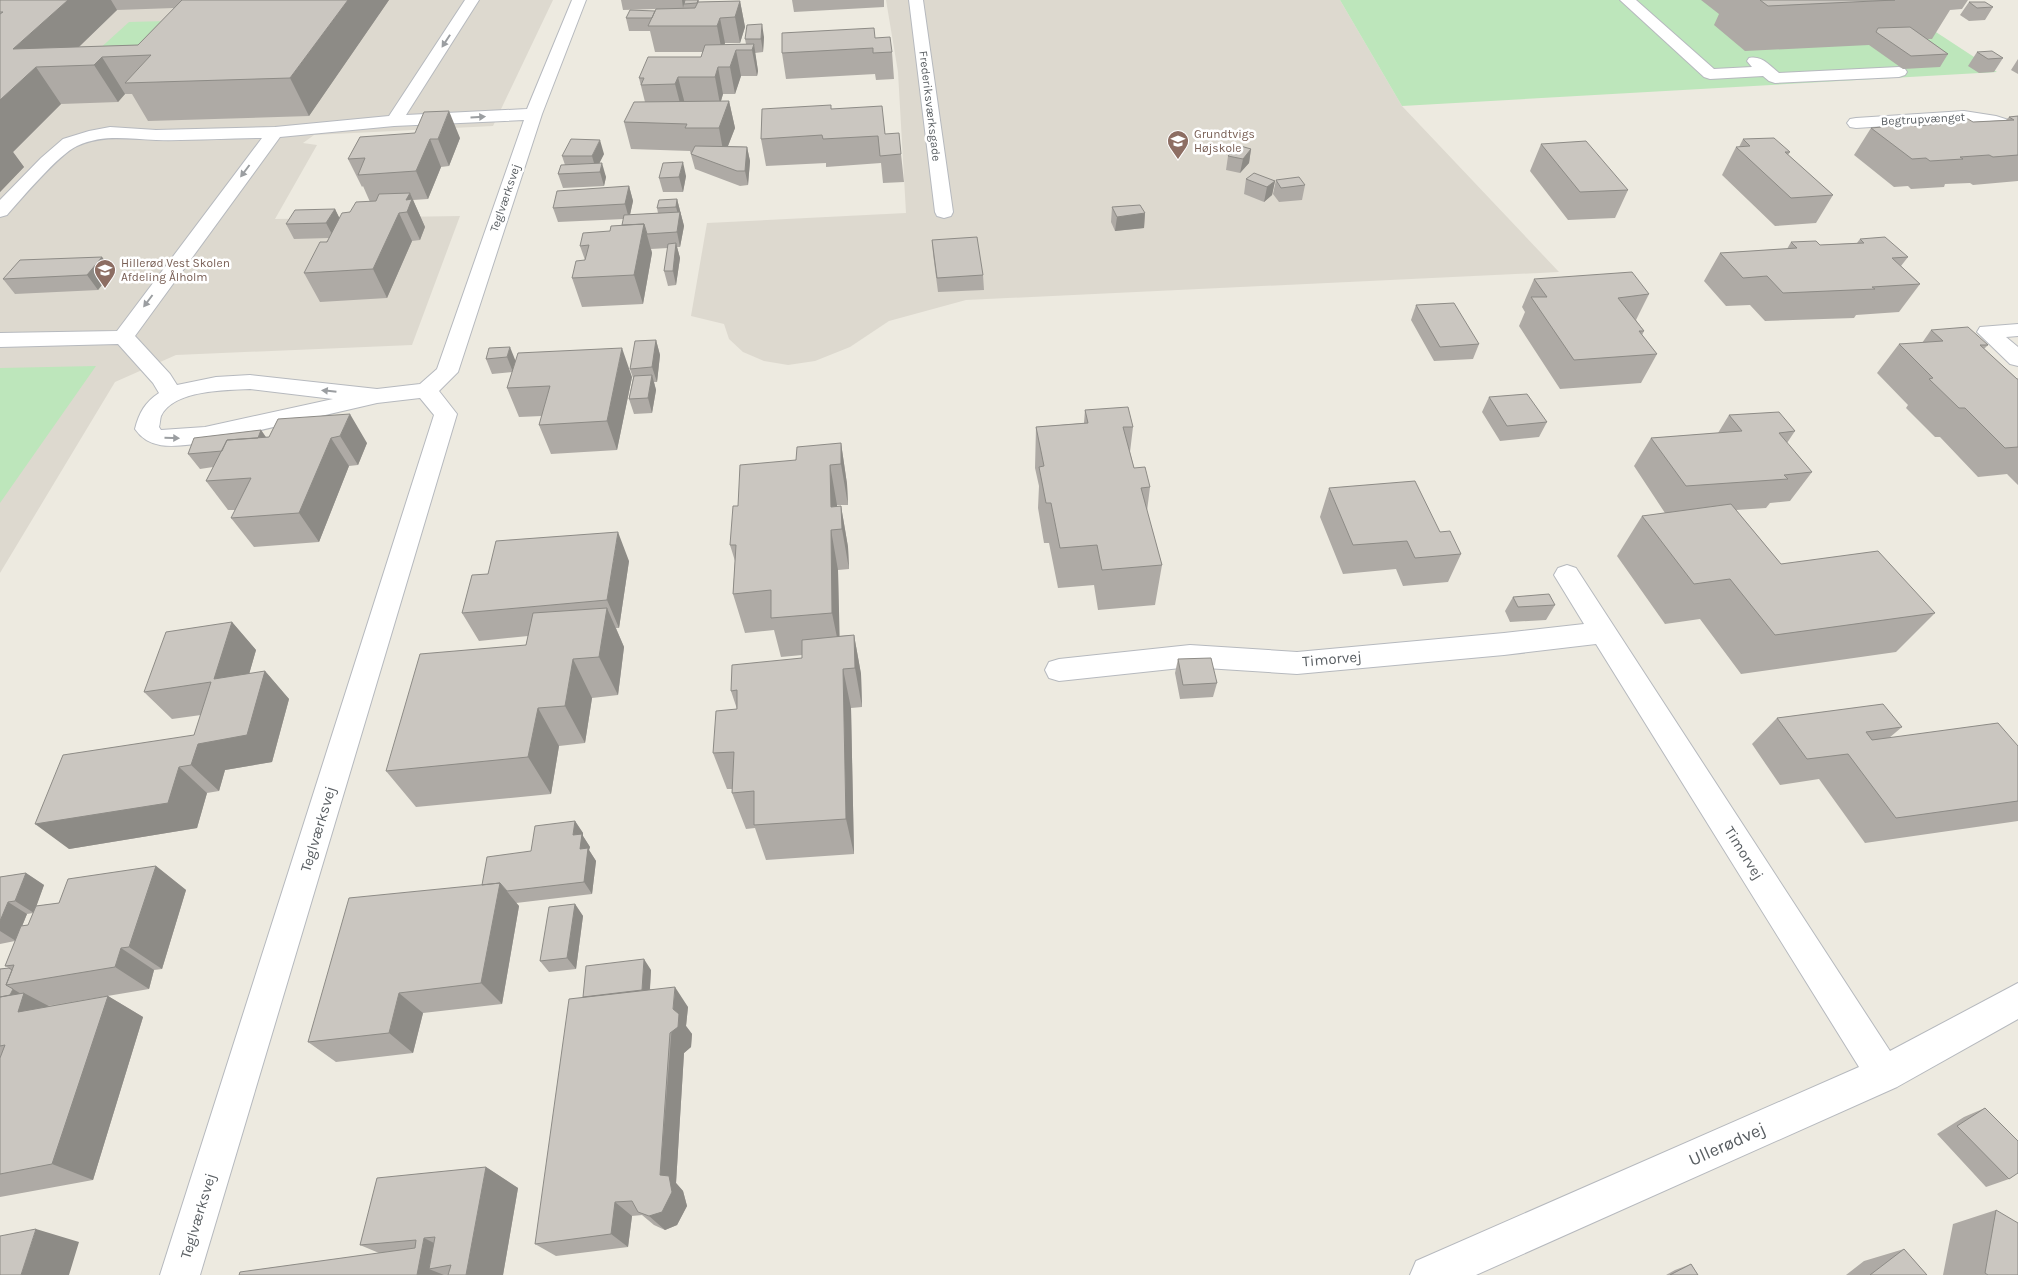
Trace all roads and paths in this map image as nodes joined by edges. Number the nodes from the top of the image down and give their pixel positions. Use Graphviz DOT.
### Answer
graph roads {
  1 [pos="472,0"];
  2 [pos="579,0"];
  3 [pos="916,0"];
  4 [pos="1627,0"];
  5 [pos="1746,53"];
  6 [pos="1767,71"];
  7 [pos="1899,72"];
  8 [pos="534,114"];
  9 [pos="394,121"];
  10 [pos="1856,123"];
  11 [pos="2018,130"];
  12 [pos="274,132"];
  13 [pos="0,211"];
  14 [pos="944,212"];
  15 [pos="2018,330"];
  16 [pos="124,337"];
  17 [pos="0,340"];
  18 [pos="2018,359"];
  19 [pos="426,390"];
  20 [pos="172,395"];
  21 [pos="377,396"];
  22 [pos="1567,574"];
  23 [pos="1604,632"];
  24 [pos="1059,670"];
  25 [pos="2018,1000"];
  26 [pos="1884,1074"];
  27 [pos="180,1275"];
  28 [pos="1430,1275"];
  1 -- 9 [label="street, one-way"];
  2 -- 8 [label="street, Teglværksvej"];
  3 -- 14 [label="street, Frederiksværksgade"];
  4 -- 6 [label="street"];
  5 -- 6 [label="street"];
  6 -- 7 [label="street"];
  9 -- 8 [label="street, one-way"];
  8 -- 19 [label="street, Teglværksvej"];
  9 -- 12 [label="street"];
  10 -- 11 [label="street, Begtrupvænget"];
  12 -- 13 [label="street"];
  12 -- 16 [label="street, one-way"];
  15 -- 18 [label="street"];
  16 -- 17 [label="street"];
  16 -- 20 [label="street"];
  19 -- 21 [label="street"];
  19 -- 27 [label="street, Teglværksvej"];
  21 -- 20 [label="street, one-way"];
  20 -- 21 [label="street, one-way"];
  22 -- 23 [label="street, Timorvej"];
  23 -- 24 [label="street, Timorvej"];
  23 -- 26 [label="street, Timorvej"];
  25 -- 26 [label="street, Ullerødvej"];
  26 -- 28 [label="street, Ullerødvej"];
}
